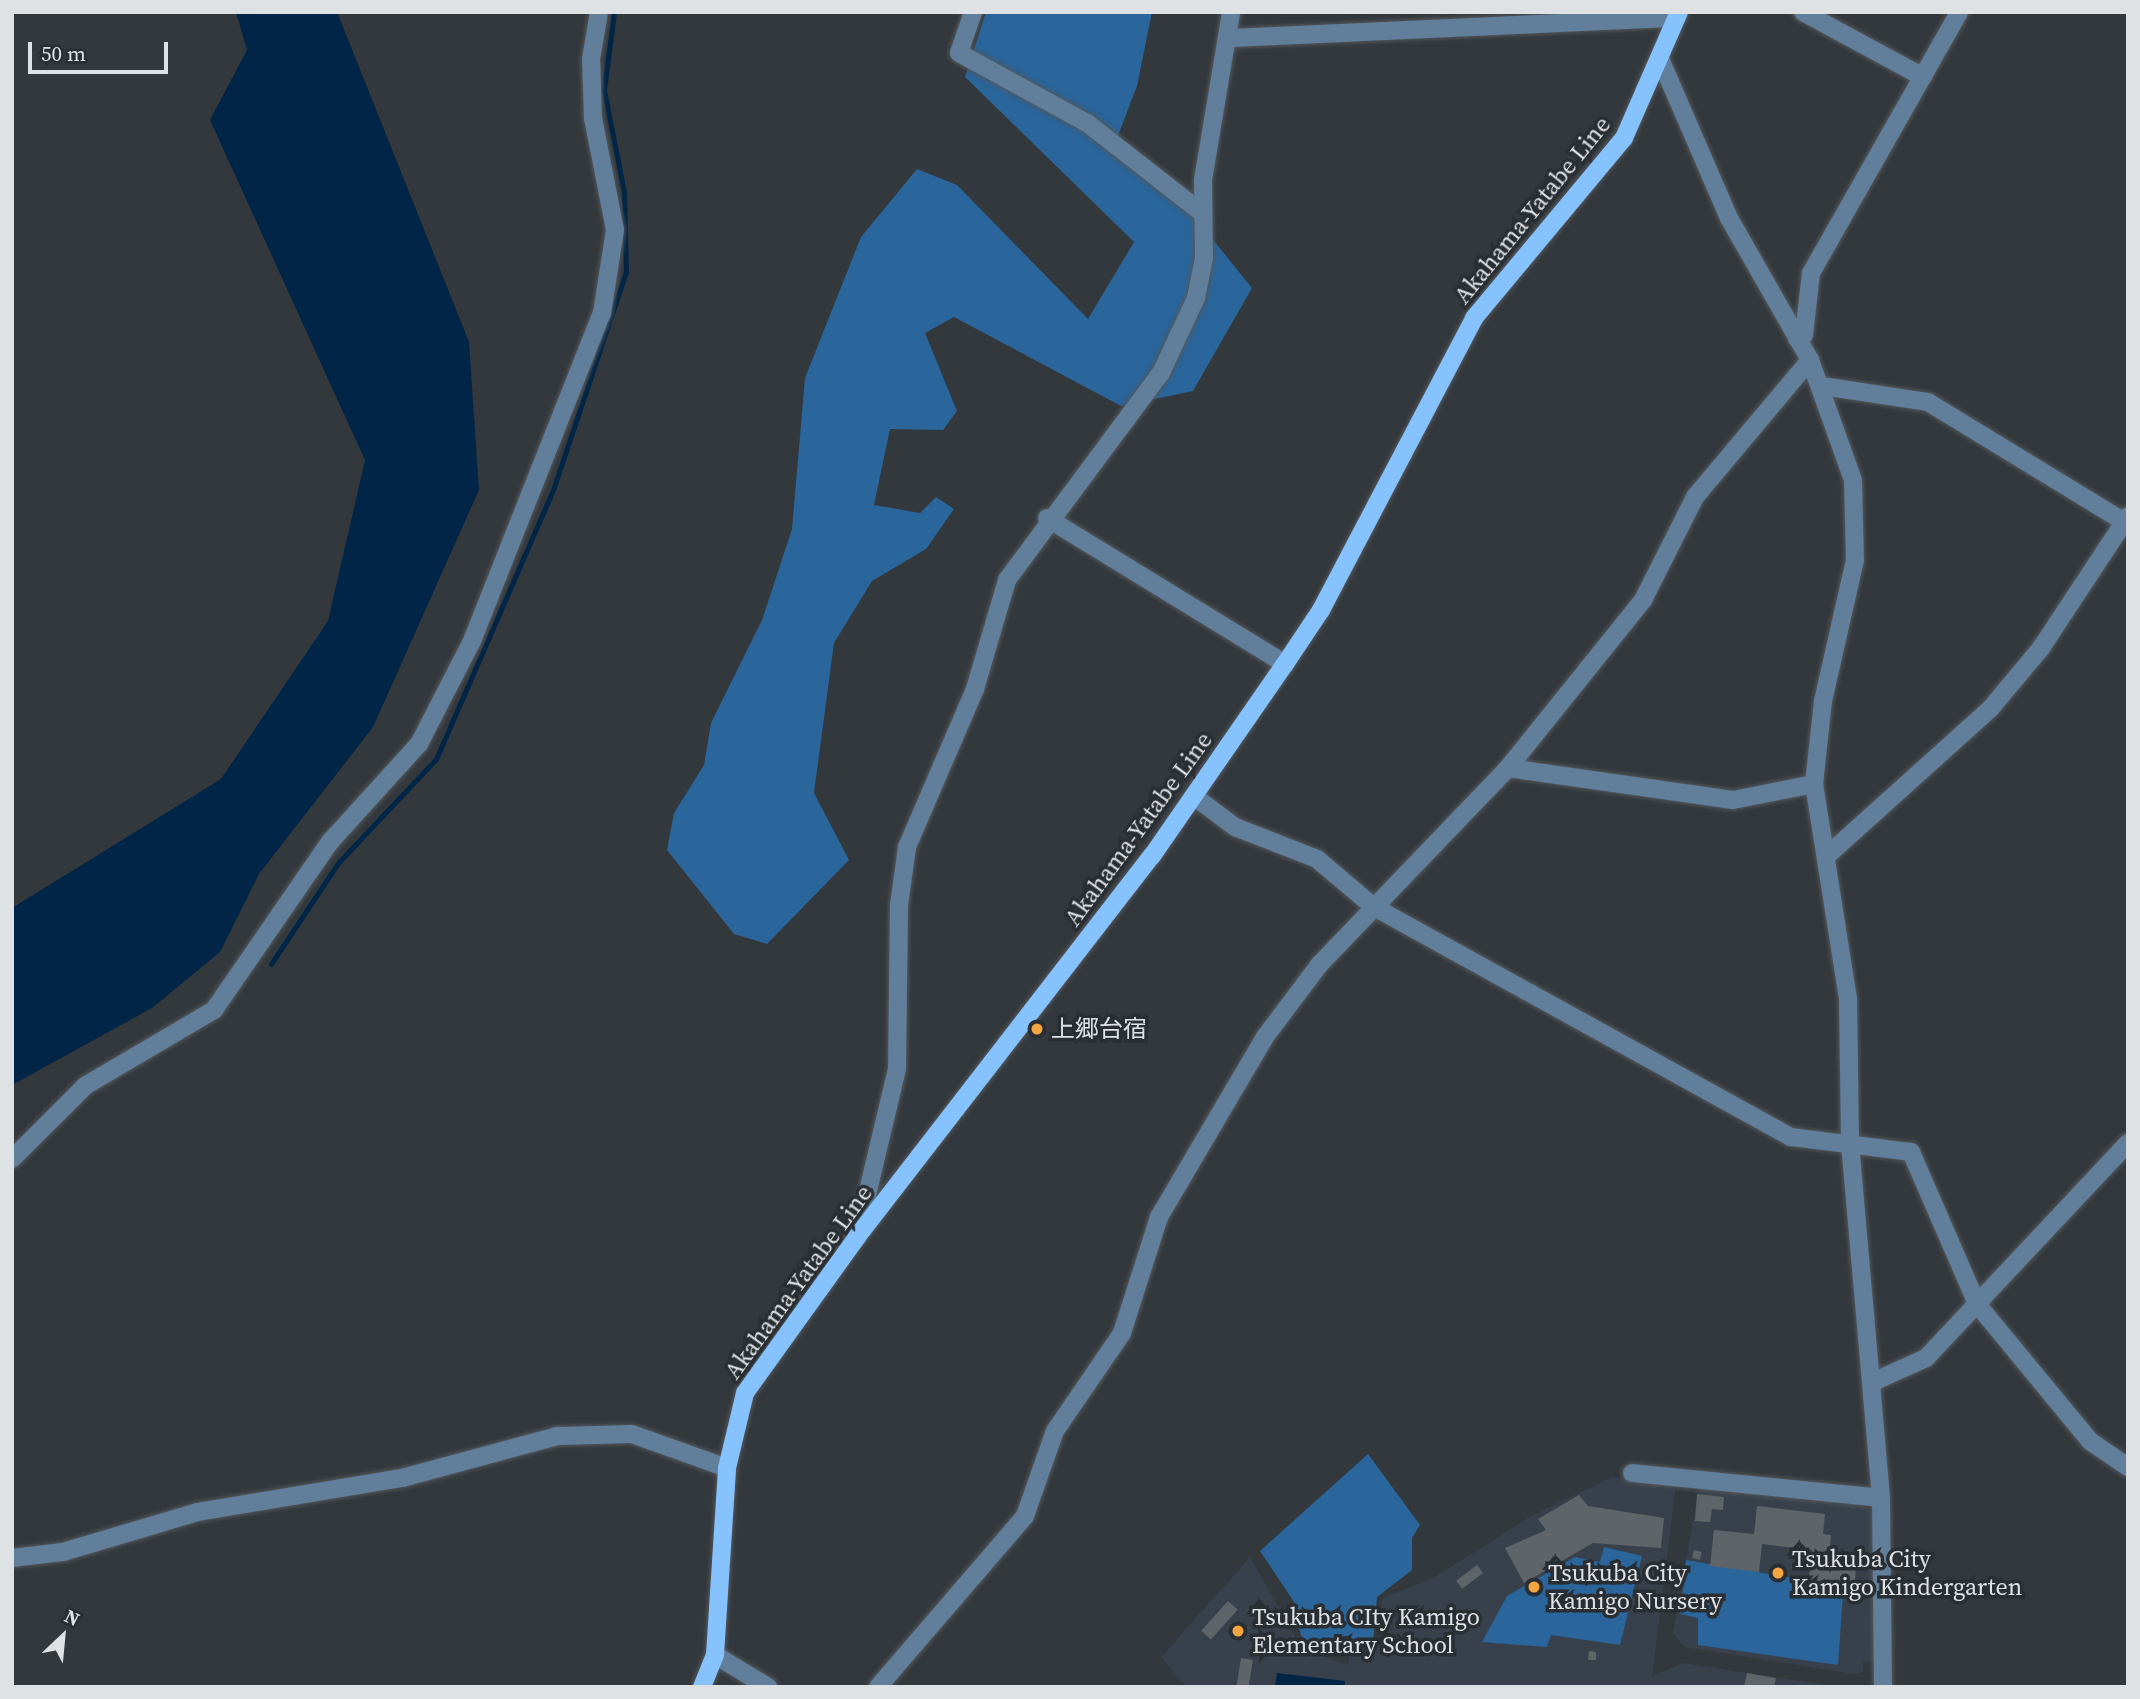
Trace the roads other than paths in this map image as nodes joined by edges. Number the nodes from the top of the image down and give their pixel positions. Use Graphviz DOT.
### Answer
graph roads {
  1 [pos="600,12"];
  2 [pos="973,12"];
  3 [pos="1231,12"];
  4 [pos="1803,12"];
  5 [pos="1959,12"];
  6 [pos="1678,15"];
  7 [pos="1230,38"];
  8 [pos="1661,61"];
  9 [pos="1923,77"];
  10 [pos="1201,212"];
  11 [pos="1797,339"];
  12 [pos="1810,360"];
  13 [pos="1822,386"];
  14 [pos="1047,519"];
  15 [pos="2127,520"];
  16 [pos="1285,664"];
  17 [pos="1508,768"];
  18 [pos="1814,784"];
  19 [pos="1195,797"];
  20 [pos="1830,853"];
  21 [pos="1374,907"];
  22 [pos="1850,1143"];
  23 [pos="2128,1143"];
  24 [pos="12,1159"];
  25 [pos="857,1237"];
  26 [pos="1977,1304"];
  27 [pos="1875,1381"];
  28 [pos="2128,1467"];
  29 [pos="727,1468"];
  30 [pos="1632,1474"];
  31 [pos="1881,1498"];
  32 [pos="12,1558"];
  33 [pos="715,1655"];
  34 [pos="702,1687"];
  35 [pos="768,1687"];
  36 [pos="878,1687"];
  37 [pos="1884,1687"];
  1 -- 24 [label="street"];
  2 -- 10 [label="street"];
  3 -- 7 [label="street"];
  4 -- 9 [label="street"];
  5 -- 9 [label="street"];
  6 -- 7 [label="street"];
  6 -- 8 [label="main road, Akahama-Yatabe Line"];
  7 -- 10 [label="street"];
  8 -- 11 [label="street"];
  8 -- 16 [label="main road, Akahama-Yatabe Line"];
  9 -- 11 [label="street"];
  10 -- 14 [label="street"];
  11 -- 12 [label="street"];
  12 -- 13 [label="street"];
  12 -- 17 [label="street"];
  13 -- 15 [label="street"];
  13 -- 18 [label="street"];
  14 -- 16 [label="street"];
  14 -- 25 [label="street"];
  15 -- 20 [label="street"];
  16 -- 19 [label="main road, Akahama-Yatabe Line"];
  17 -- 18 [label="street"];
  17 -- 21 [label="street"];
  18 -- 20 [label="street"];
  19 -- 21 [label="street"];
  19 -- 25 [label="main road, Akahama-Yatabe Line"];
  20 -- 22 [label="street"];
  21 -- 22 [label="street"];
  21 -- 36 [label="street"];
  22 -- 26 [label="street"];
  22 -- 27 [label="street"];
  23 -- 26 [label="street"];
  25 -- 29 [label="main road, Akahama-Yatabe Line"];
  26 -- 27 [label="street"];
  26 -- 28 [label="street"];
  27 -- 31 [label="street"];
  29 -- 32 [label="street"];
  29 -- 33 [label="main road, Akahama-Yatabe Line"];
  30 -- 31 [label="street"];
  31 -- 37 [label="street"];
  33 -- 34 [label="main road, Akahama-Yatabe Line"];
  33 -- 35 [label="street"];
}
